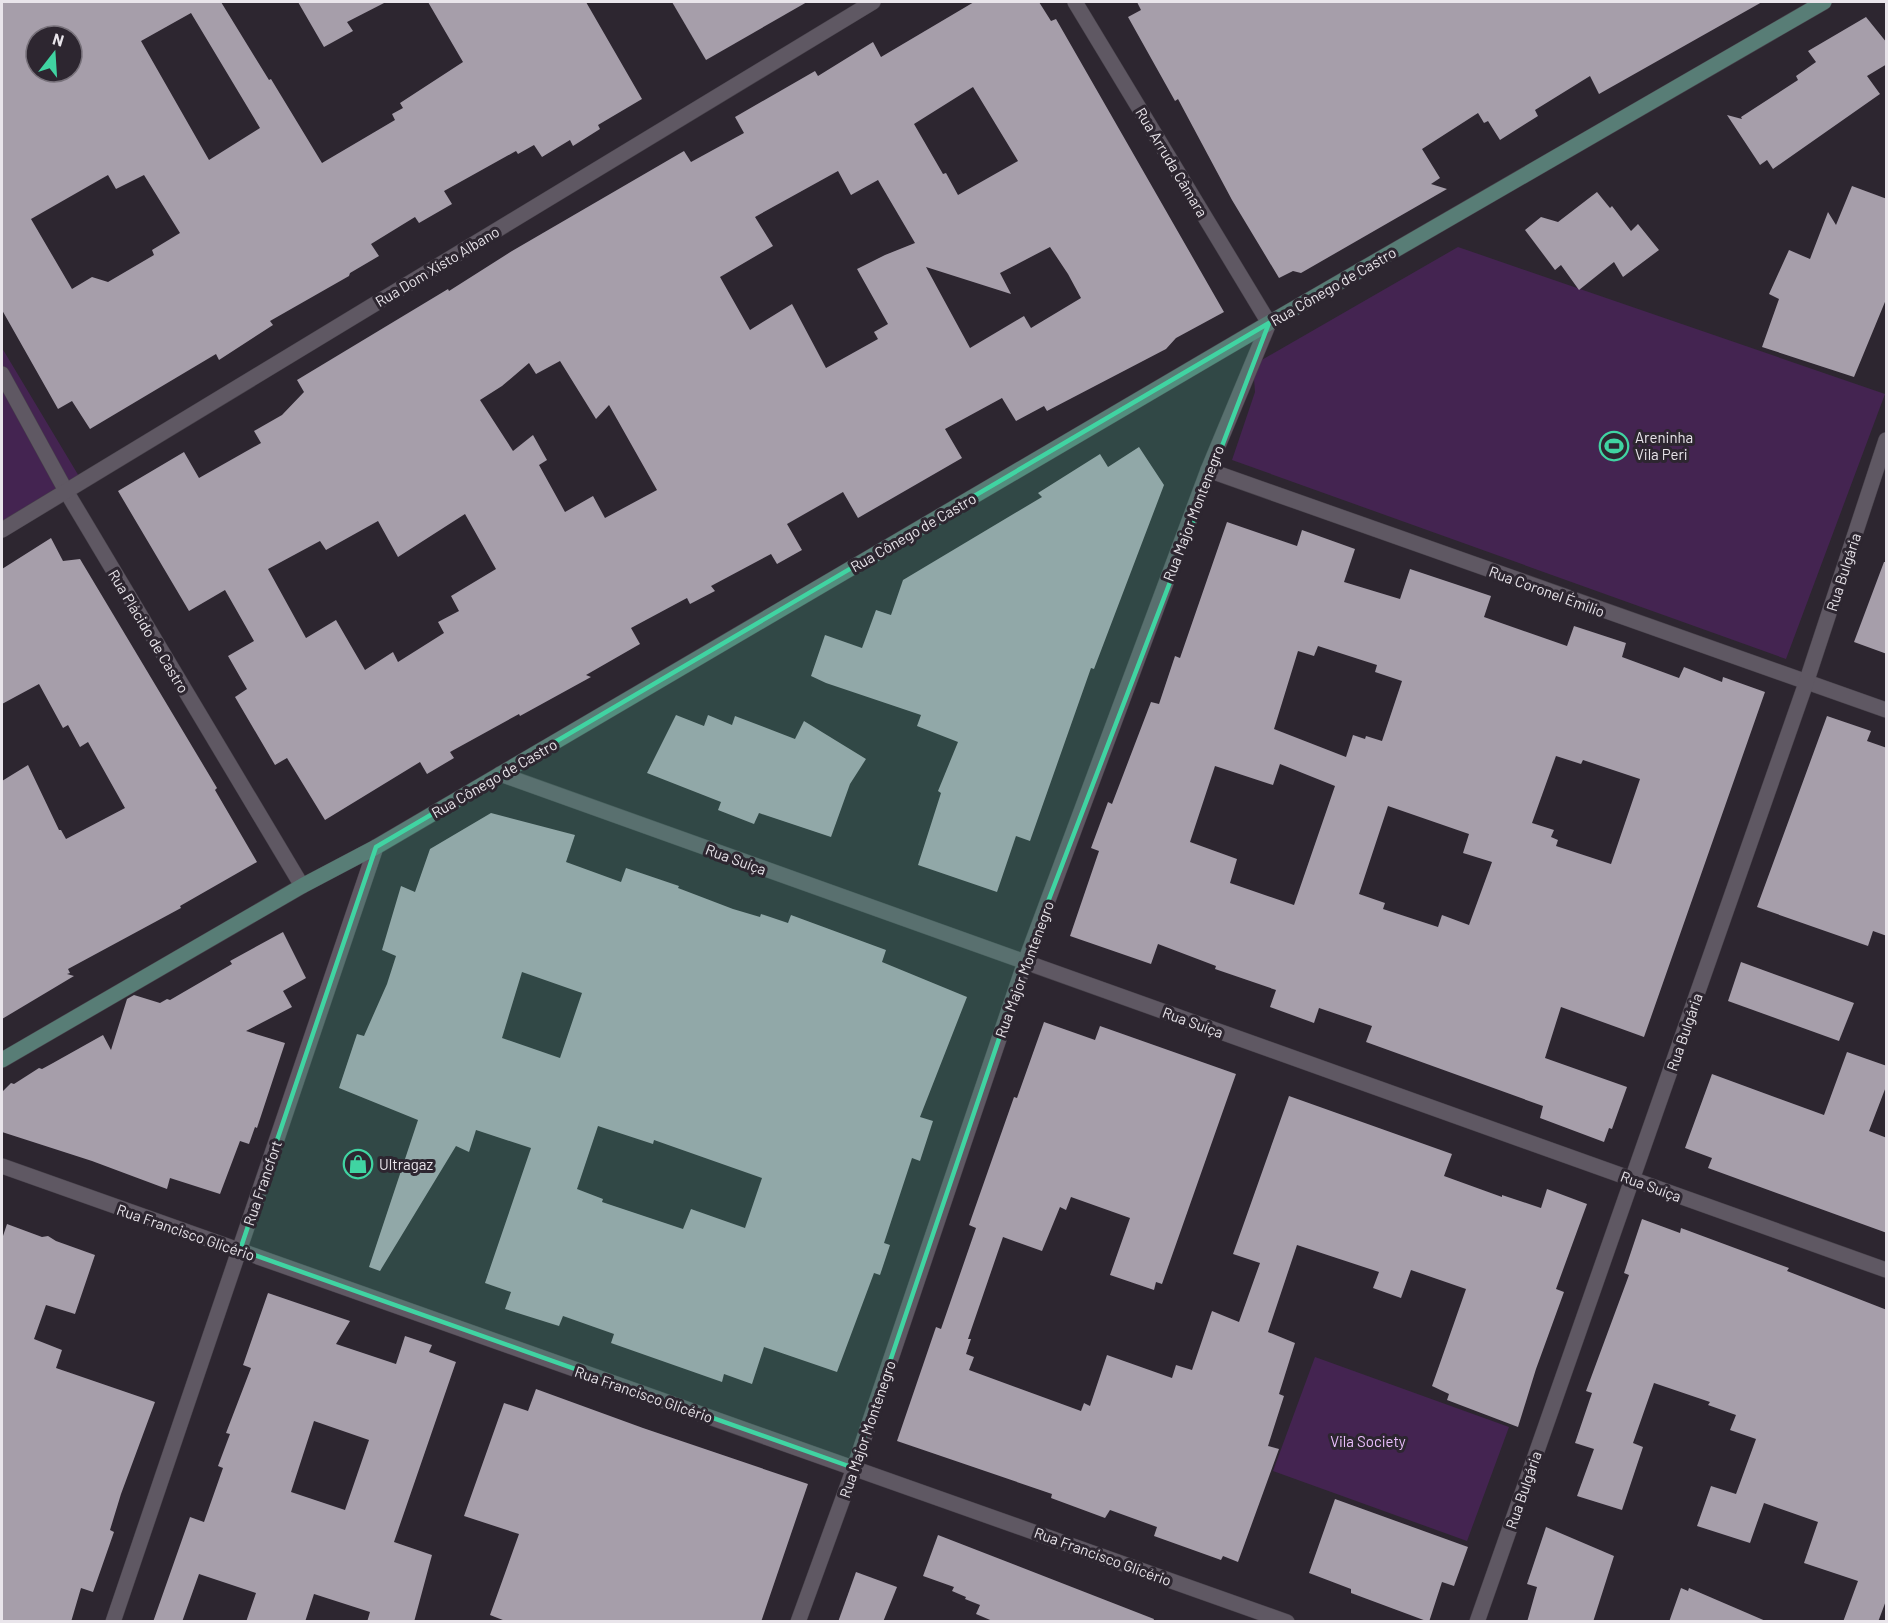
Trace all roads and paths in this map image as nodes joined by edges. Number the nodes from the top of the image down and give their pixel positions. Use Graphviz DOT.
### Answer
graph roads {
  1 [pos="873,2"];
  2 [pos="1075,2"];
  3 [pos="1824,2"];
  4 [pos="1269,323"];
  5 [pos="2,374"];
  6 [pos="1887,440"];
  7 [pos="1209,470"];
  8 [pos="66,491"];
  9 [pos="2,530"];
  10 [pos="1806,683"];
  11 [pos="1887,710"];
  12 [pos="500,774"];
  13 [pos="376,847"];
  14 [pos="302,886"];
  15 [pos="1025,962"];
  16 [pos="2,1060"];
  17 [pos="2,1166"];
  18 [pos="1632,1179"];
  19 [pos="240,1250"];
  20 [pos="1887,1270"];
  21 [pos="854,1468"];
  22 [pos="113,1622"];
  23 [pos="798,1622"];
  24 [pos="1287,1622"];
  25 [pos="1477,1622"];
  1 -- 8 [label="street, Rua Dom Xisto Albano"];
  2 -- 4 [label="street, Rua Arruda Câmara"];
  3 -- 4 [label="main road, Rua Cônego de Castro"];
  4 -- 7 [label="street, Rua Major Montenegro"];
  4 -- 12 [label="main road, Rua Cônego de Castro"];
  5 -- 8 [label="street, Rua Plácido de Castro"];
  6 -- 10 [label="street, Rua Bulgária"];
  7 -- 10 [label="street, Rua Coronel Émilio"];
  7 -- 15 [label="street, Rua Major Montenegro"];
  8 -- 9 [label="street, Rua Dom Xisto Albano"];
  8 -- 14 [label="street, Rua Plácido de Castro"];
  10 -- 11 [label="street, Rua Coronel Émilio"];
  10 -- 18 [label="street, Rua Bulgária"];
  12 -- 13 [label="main road, Rua Cônego de Castro"];
  12 -- 15 [label="street, Rua Suíça"];
  13 -- 14 [label="main road, Rua Cônego de Castro"];
  13 -- 19 [label="street, Rua Francfort"];
  14 -- 16 [label="main road, Rua Cônego de Castro"];
  15 -- 18 [label="street, Rua Suíça"];
  15 -- 21 [label="street, Rua Major Montenegro"];
  17 -- 19 [label="street, Rua Francisco Glicério"];
  18 -- 20 [label="street, Rua Suíça"];
  18 -- 25 [label="street, Rua Bulgária"];
  19 -- 21 [label="street, Rua Francisco Glicério"];
  19 -- 22 [label="street, Rua Francfort"];
  21 -- 23 [label="street, Rua Major Montenegro"];
  21 -- 24 [label="street, Rua Francisco Glicério"];
}
